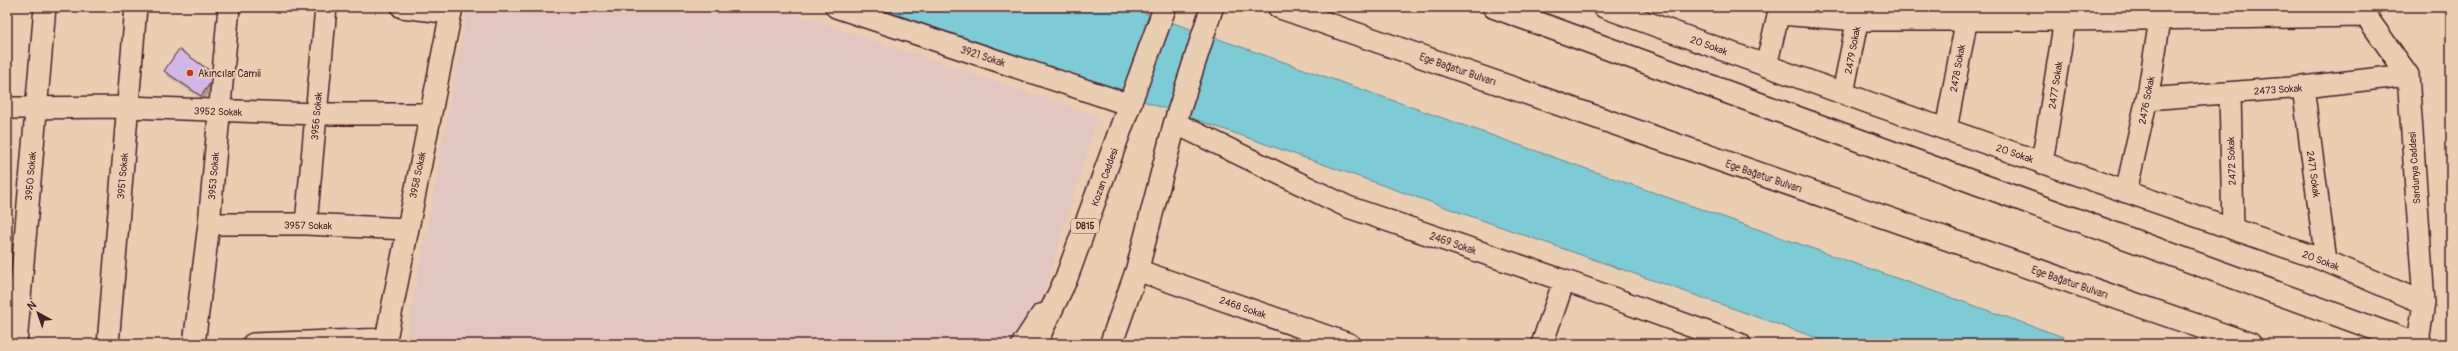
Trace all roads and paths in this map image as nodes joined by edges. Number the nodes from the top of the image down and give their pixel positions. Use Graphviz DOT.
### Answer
graph roads {
  1 [pos="45,7"];
  2 [pos="136,7"];
  3 [pos="229,7"];
  4 [pos="326,7"];
  5 [pos="402,7"];
  6 [pos="836,7"];
  7 [pos="1165,7"];
  8 [pos="1279,7"];
  9 [pos="1494,7"];
  10 [pos="1604,7"];
  11 [pos="451,10"];
  12 [pos="1211,10"];
  13 [pos="1780,10"];
  14 [pos="1626,11"];
  15 [pos="2364,11"];
  16 [pos="1859,13"];
  17 [pos="1968,13"];
  18 [pos="2161,13"];
  19 [pos="2066,14"];
  20 [pos="1766,66"];
  21 [pos="2408,75"];
  22 [pos="2303,88"];
  23 [pos="1843,93"];
  24 [pos="2230,93"];
  25 [pos="2147,99"];
  26 [pos="1130,105"];
  27 [pos="128,107"];
  28 [pos="7,108"];
  29 [pos="36,108"];
  30 [pos="219,111"];
  31 [pos="316,114"];
  32 [pos="430,114"];
  33 [pos="1175,123"];
  34 [pos="1946,129"];
  35 [pos="2042,163"];
  36 [pos="2126,192"];
  37 [pos="209,224"];
  38 [pos="306,224"];
  39 [pos="406,229"];
  40 [pos="2233,229"];
  41 [pos="2326,261"];
  42 [pos="1137,270"];
  43 [pos="1066,279"];
  44 [pos="1564,280"];
  45 [pos="2424,304"];
  46 [pos="386,341"];
  47 [pos="2408,342"];
  48 [pos="16,344"];
  49 [pos="108,344"];
  50 [pos="194,344"];
  51 [pos="253,344"];
  52 [pos="1022,344"];
  53 [pos="1036,344"];
  54 [pos="1111,344"];
  55 [pos="1349,344"];
  56 [pos="1542,344"];
  57 [pos="1740,344"];
  58 [pos="2250,344"];
  1 -- 29 [label="street, 3950 Sokak"];
  2 -- 27 [label="street, 3951 Sokak"];
  3 -- 30 [label="street, 3953 Sokak"];
  4 -- 31 [label="street, 3956 Sokak"];
  5 -- 11 [label="street"];
  6 -- 26 [label="street, 3921 Sokak"];
  7 -- 26 [label="main road, Kozan Caddesi / D815"];
  8 -- 58 [label="main road, Ege Bağatur Bulvarı"];
  9 -- 47 [label="main road"];
  10 -- 14 [label="street, 20 Sokak"];
  11 -- 32 [label="street, 3958 Sokak"];
  12 -- 33 [label="main road"];
  13 -- 16 [label="street"];
  13 -- 20 [label="street"];
  14 -- 20 [label="street, 20 Sokak"];
  15 -- 18 [label="street"];
  15 -- 21 [label="street"];
  16 -- 17 [label="street"];
  16 -- 23 [label="street, 2479 Sokak"];
  17 -- 19 [label="street"];
  17 -- 34 [label="street, 2478 Sokak"];
  18 -- 19 [label="street"];
  18 -- 25 [label="street, 2476 Sokak"];
  19 -- 35 [label="street, 2477 Sokak"];
  20 -- 23 [label="street, 20 Sokak"];
  21 -- 22 [label="street, 2473 Sokak"];
  21 -- 45 [label="street, Sardunya Caddesi"];
  22 -- 24 [label="street, 2473 Sokak"];
  22 -- 41 [label="street, 2471 Sokak"];
  23 -- 34 [label="street, 20 Sokak"];
  24 -- 25 [label="street, 2473 Sokak"];
  24 -- 40 [label="street, 2472 Sokak"];
  25 -- 36 [label="street, 2476 Sokak"];
  26 -- 43 [label="main road, Kozan Caddesi / D815"];
  27 -- 29 [label="street, 3952 Sokak"];
  27 -- 30 [label="street, 3952 Sokak"];
  27 -- 49 [label="street, 3951 Sokak"];
  28 -- 29 [label="street, 3952 Sokak"];
  29 -- 48 [label="street, 3950 Sokak"];
  30 -- 31 [label="street, 3952 Sokak"];
  30 -- 37 [label="street, 3953 Sokak"];
  31 -- 32 [label="street, 3952 Sokak"];
  31 -- 38 [label="street, 3956 Sokak"];
  32 -- 39 [label="street, 3958 Sokak"];
  33 -- 42 [label="main road"];
  33 -- 44 [label="street, 2469 Sokak"];
  34 -- 35 [label="street, 20 Sokak"];
  35 -- 36 [label="street, 20 Sokak"];
  36 -- 40 [label="street, 20 Sokak"];
  37 -- 38 [label="street, 3957 Sokak"];
  37 -- 50 [label="street, 3953 Sokak"];
  38 -- 39 [label="street, 3957 Sokak"];
  39 -- 46 [label="street, 3958 Sokak"];
  40 -- 41 [label="street, 20 Sokak"];
  41 -- 45 [label="street, 20 Sokak"];
  42 -- 54 [label="main road"];
  42 -- 55 [label="street, 2468 Sokak"];
  43 -- 52 [label="main road"];
  43 -- 53 [label="main road, Kozan Caddesi / D815"];
  44 -- 56 [label="street"];
  44 -- 57 [label="street, 2469 Sokak"];
  45 -- 47 [label="street, Sardunya Caddesi"];
  46 -- 51 [label="street"];
}
